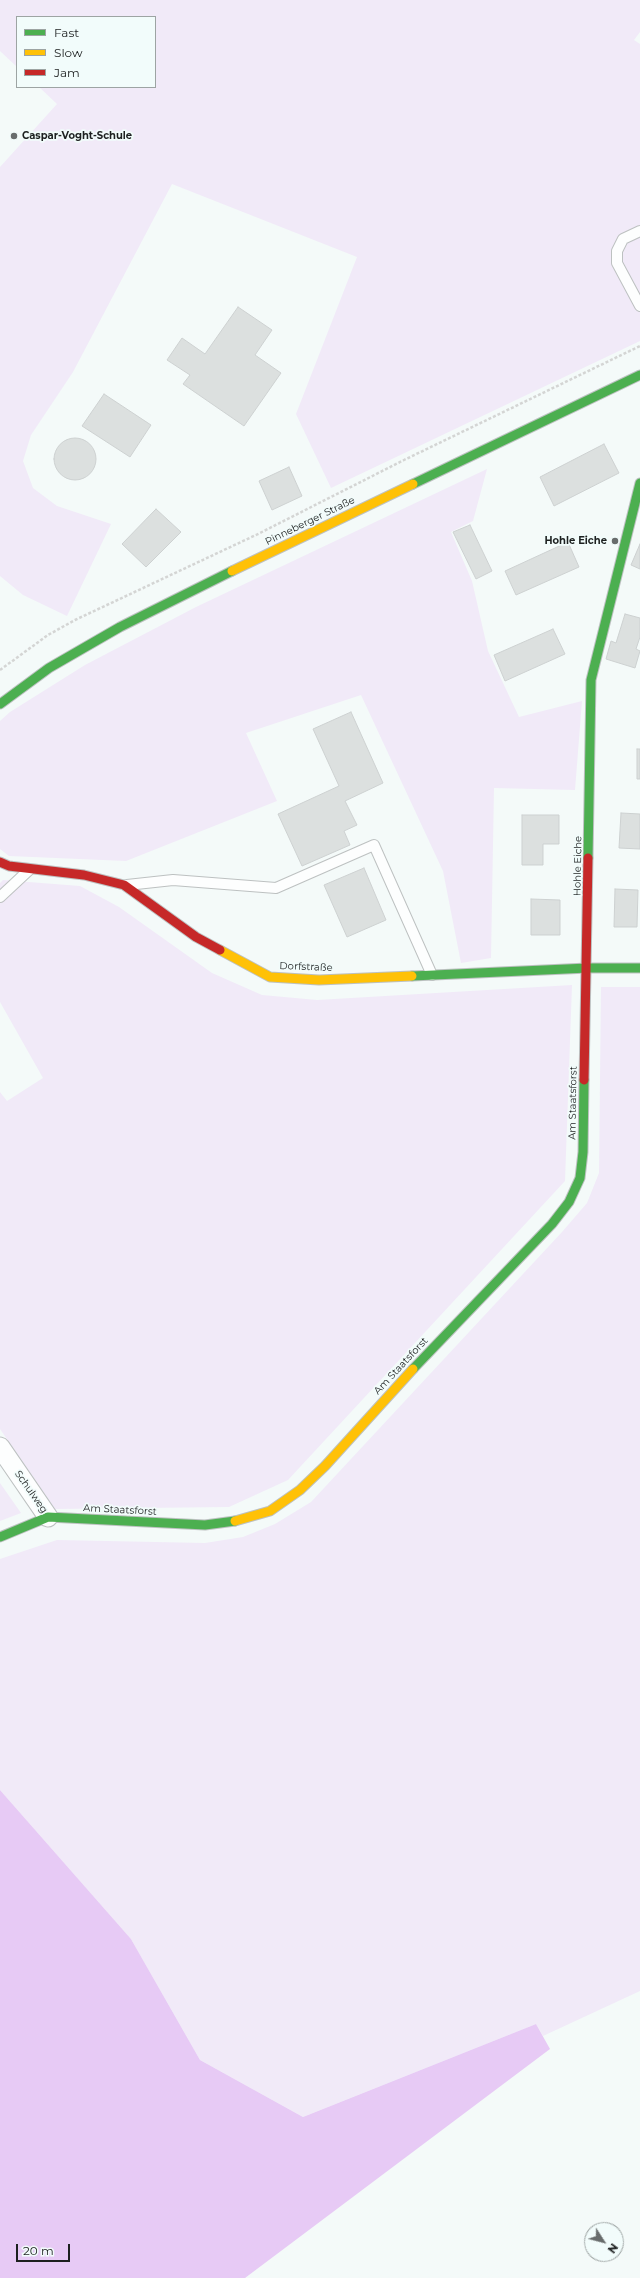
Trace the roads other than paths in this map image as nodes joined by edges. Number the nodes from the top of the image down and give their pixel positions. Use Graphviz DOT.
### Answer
graph roads {
  1 [pos="640,231"];
  2 [pos="640,306"];
  3 [pos="640,375"];
  4 [pos="640,483"];
  5 [pos="0,704"];
  6 [pos="0,862"];
  7 [pos="31,868"];
  8 [pos="124,885"];
  9 [pos="0,897"];
  10 [pos="588,968"];
  11 [pos="640,968"];
  12 [pos="432,975"];
  13 [pos="0,1447"];
  14 [pos="48,1517"];
  15 [pos="0,1537"];
  1 -- 2 [label="lane"];
  3 -- 5 [label="street, Pinneberger Straße"];
  4 -- 10 [label="street, Hohle Eiche"];
  6 -- 7 [label="street, Dorfstraße"];
  7 -- 8 [label="street, Dorfstraße"];
  7 -- 9 [label="lane"];
  8 -- 12 [label="street, Dorfstraße"];
  8 -- 12 [label="lane"];
  10 -- 11 [label="street, Dorfstraße"];
  10 -- 12 [label="street, Dorfstraße"];
  10 -- 14 [label="street, Am Staatsforst"];
  13 -- 14 [label="street, Schulweg"];
  14 -- 15 [label="street, Am Staatsforst"];
}
